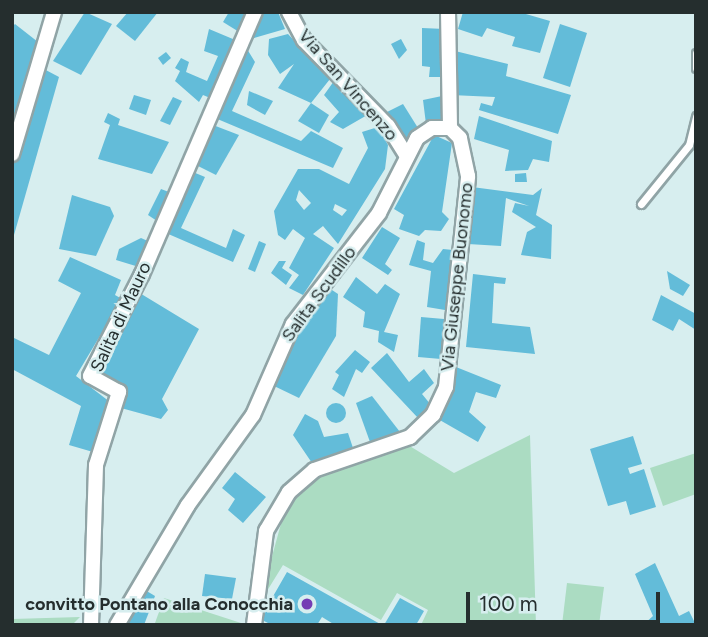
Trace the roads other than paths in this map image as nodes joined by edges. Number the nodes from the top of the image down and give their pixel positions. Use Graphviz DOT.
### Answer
graph roads {
  1 [pos="54,12"];
  2 [pos="254,12"];
  3 [pos="289,12"];
  4 [pos="448,12"];
  5 [pos="696,53"];
  6 [pos="696,68"];
  7 [pos="696,116"];
  8 [pos="450,128"];
  9 [pos="12,154"];
  10 [pos="407,157"];
  11 [pos="641,204"];
  12 [pos="91,625"];
  13 [pos="117,625"];
  14 [pos="254,625"];
  1 -- 9 [label="street"];
  2 -- 12 [label="street, Salita di Mauro"];
  3 -- 10 [label="street, Via San Vincenzo"];
  4 -- 8 [label="street"];
  5 -- 6 [label="lane"];
  7 -- 11 [label="lane"];
  8 -- 10 [label="street, Salita Scudillo"];
  8 -- 14 [label="street, Via Giuseppe Buonomo"];
  10 -- 13 [label="street, Salita Scudillo"];
}
